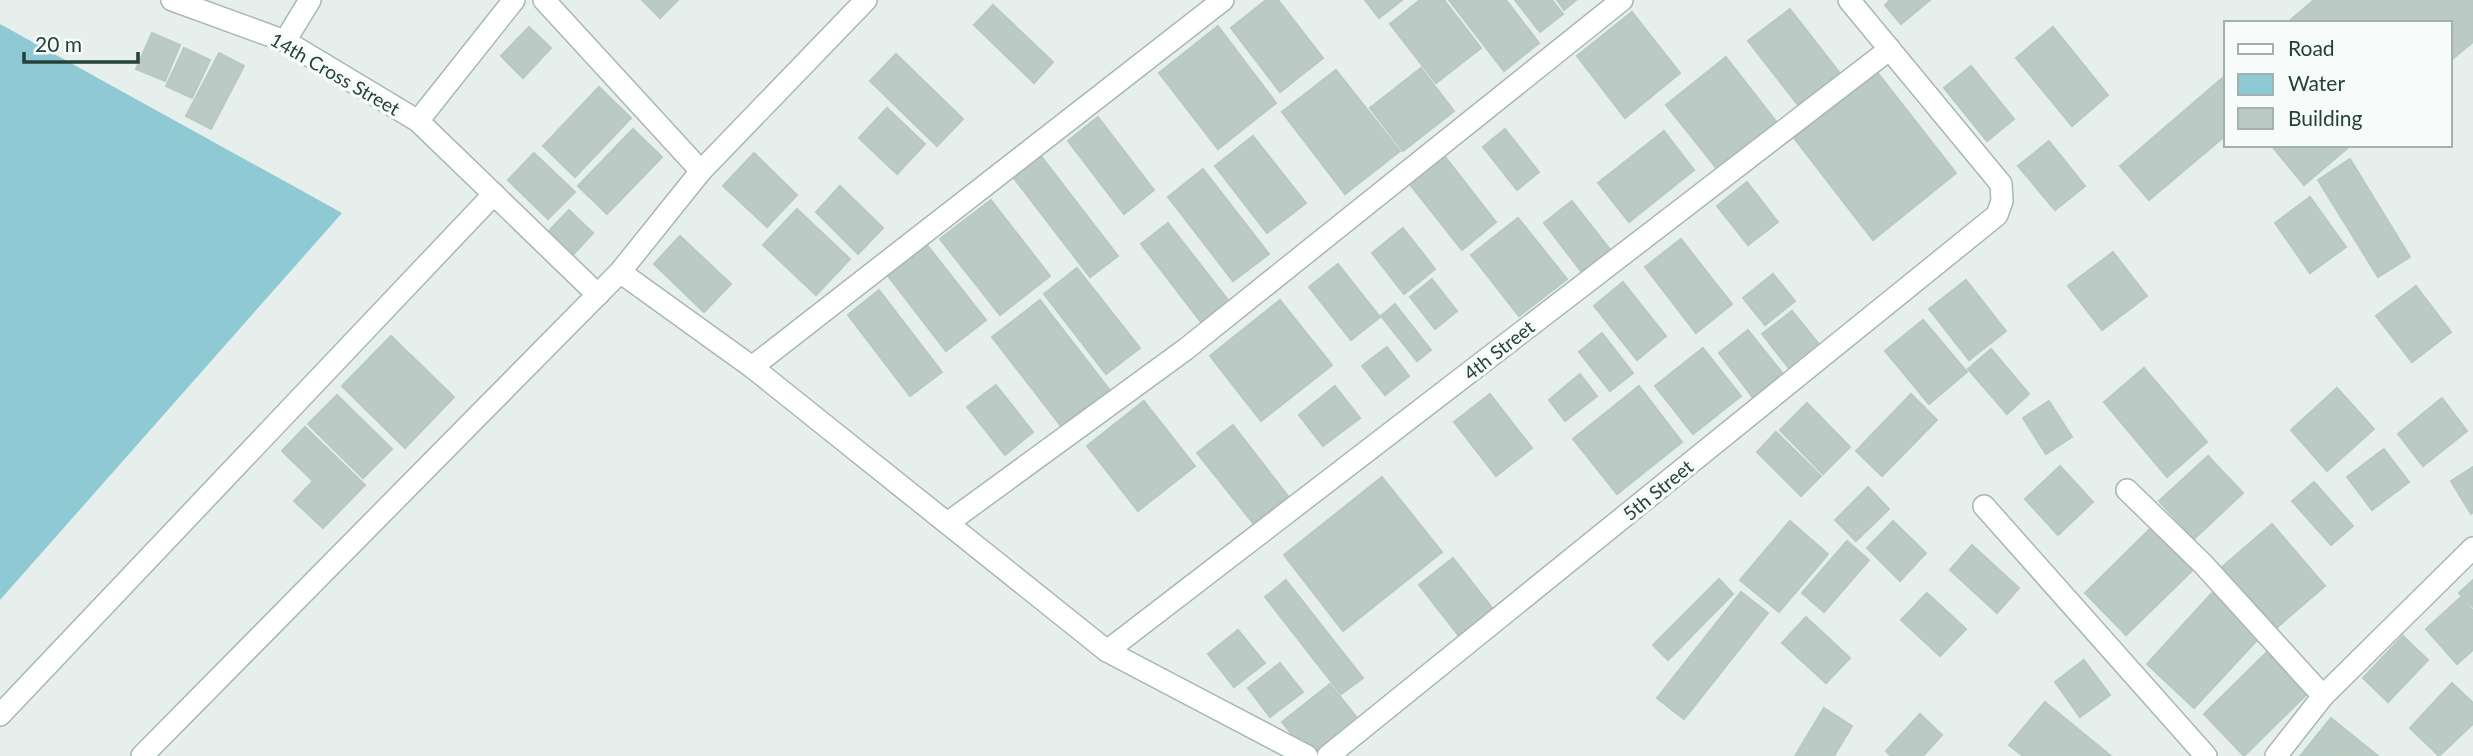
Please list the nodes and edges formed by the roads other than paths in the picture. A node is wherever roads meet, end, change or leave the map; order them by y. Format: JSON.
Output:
{"nodes":[{"id":1,"x":172,"y":0,"type":"edge"},
{"id":2,"x":310,"y":0,"type":"edge"},
{"id":3,"x":514,"y":0,"type":"edge"},
{"id":4,"x":544,"y":0,"type":"edge"},
{"id":5,"x":866,"y":0,"type":"edge"},
{"id":6,"x":1223,"y":0,"type":"edge"},
{"id":7,"x":1622,"y":0,"type":"edge"},
{"id":8,"x":1849,"y":0,"type":"edge"},
{"id":9,"x":285,"y":41,"type":"junction"},
{"id":10,"x":1890,"y":49,"type":"junction"},
{"id":11,"x":418,"y":121,"type":"junction"},
{"id":12,"x":701,"y":171,"type":"junction"},
{"id":13,"x":494,"y":194,"type":"junction"},
{"id":14,"x":620,"y":272,"type":"junction"},
{"id":15,"x":598,"y":295,"type":"junction"},
{"id":16,"x":752,"y":367,"type":"junction"},
{"id":17,"x":2127,"y":489,"type":"dead end"},
{"id":18,"x":1984,"y":506,"type":"dead end"},
{"id":19,"x":949,"y":523,"type":"junction"},
{"id":20,"x":2473,"y":548,"type":"edge"},
{"id":21,"x":1107,"y":651,"type":"junction"},
{"id":22,"x":2323,"y":696,"type":"junction"},
{"id":23,"x":0,"y":715,"type":"edge"},
{"id":24,"x":142,"y":756,"type":"edge"},
{"id":25,"x":1307,"y":756,"type":"edge"},
{"id":26,"x":1328,"y":756,"type":"edge"},
{"id":27,"x":2206,"y":756,"type":"edge"},
{"id":28,"x":2276,"y":756,"type":"edge"}],
"edges":[{"from":1,"to":9,"type":"street","name":"14th Cross Street"},
{"from":2,"to":9,"type":"street"},
{"from":3,"to":11,"type":"street"},
{"from":4,"to":12,"type":"street"},
{"from":5,"to":12,"type":"street"},
{"from":6,"to":16,"type":"street"},
{"from":7,"to":19,"type":"street"},
{"from":8,"to":10,"type":"street"},
{"from":9,"to":11,"type":"street","name":"14th Cross Street"},
{"from":10,"to":21,"type":"street","name":"4th Street"},
{"from":10,"to":26,"type":"street","name":"5th Street"},
{"from":11,"to":13,"type":"street","name":"14th Cross Street"},
{"from":12,"to":14,"type":"street"},
{"from":13,"to":15,"type":"street","name":"14th Cross Street"},
{"from":13,"to":23,"type":"street"},
{"from":14,"to":15,"type":"street"},
{"from":14,"to":16,"type":"street"},
{"from":15,"to":24,"type":"street"},
{"from":16,"to":19,"type":"street"},
{"from":17,"to":22,"type":"street"},
{"from":18,"to":27,"type":"street"},
{"from":19,"to":21,"type":"street"},
{"from":20,"to":22,"type":"street"},
{"from":21,"to":25,"type":"street"},
{"from":22,"to":28,"type":"street"}]}
